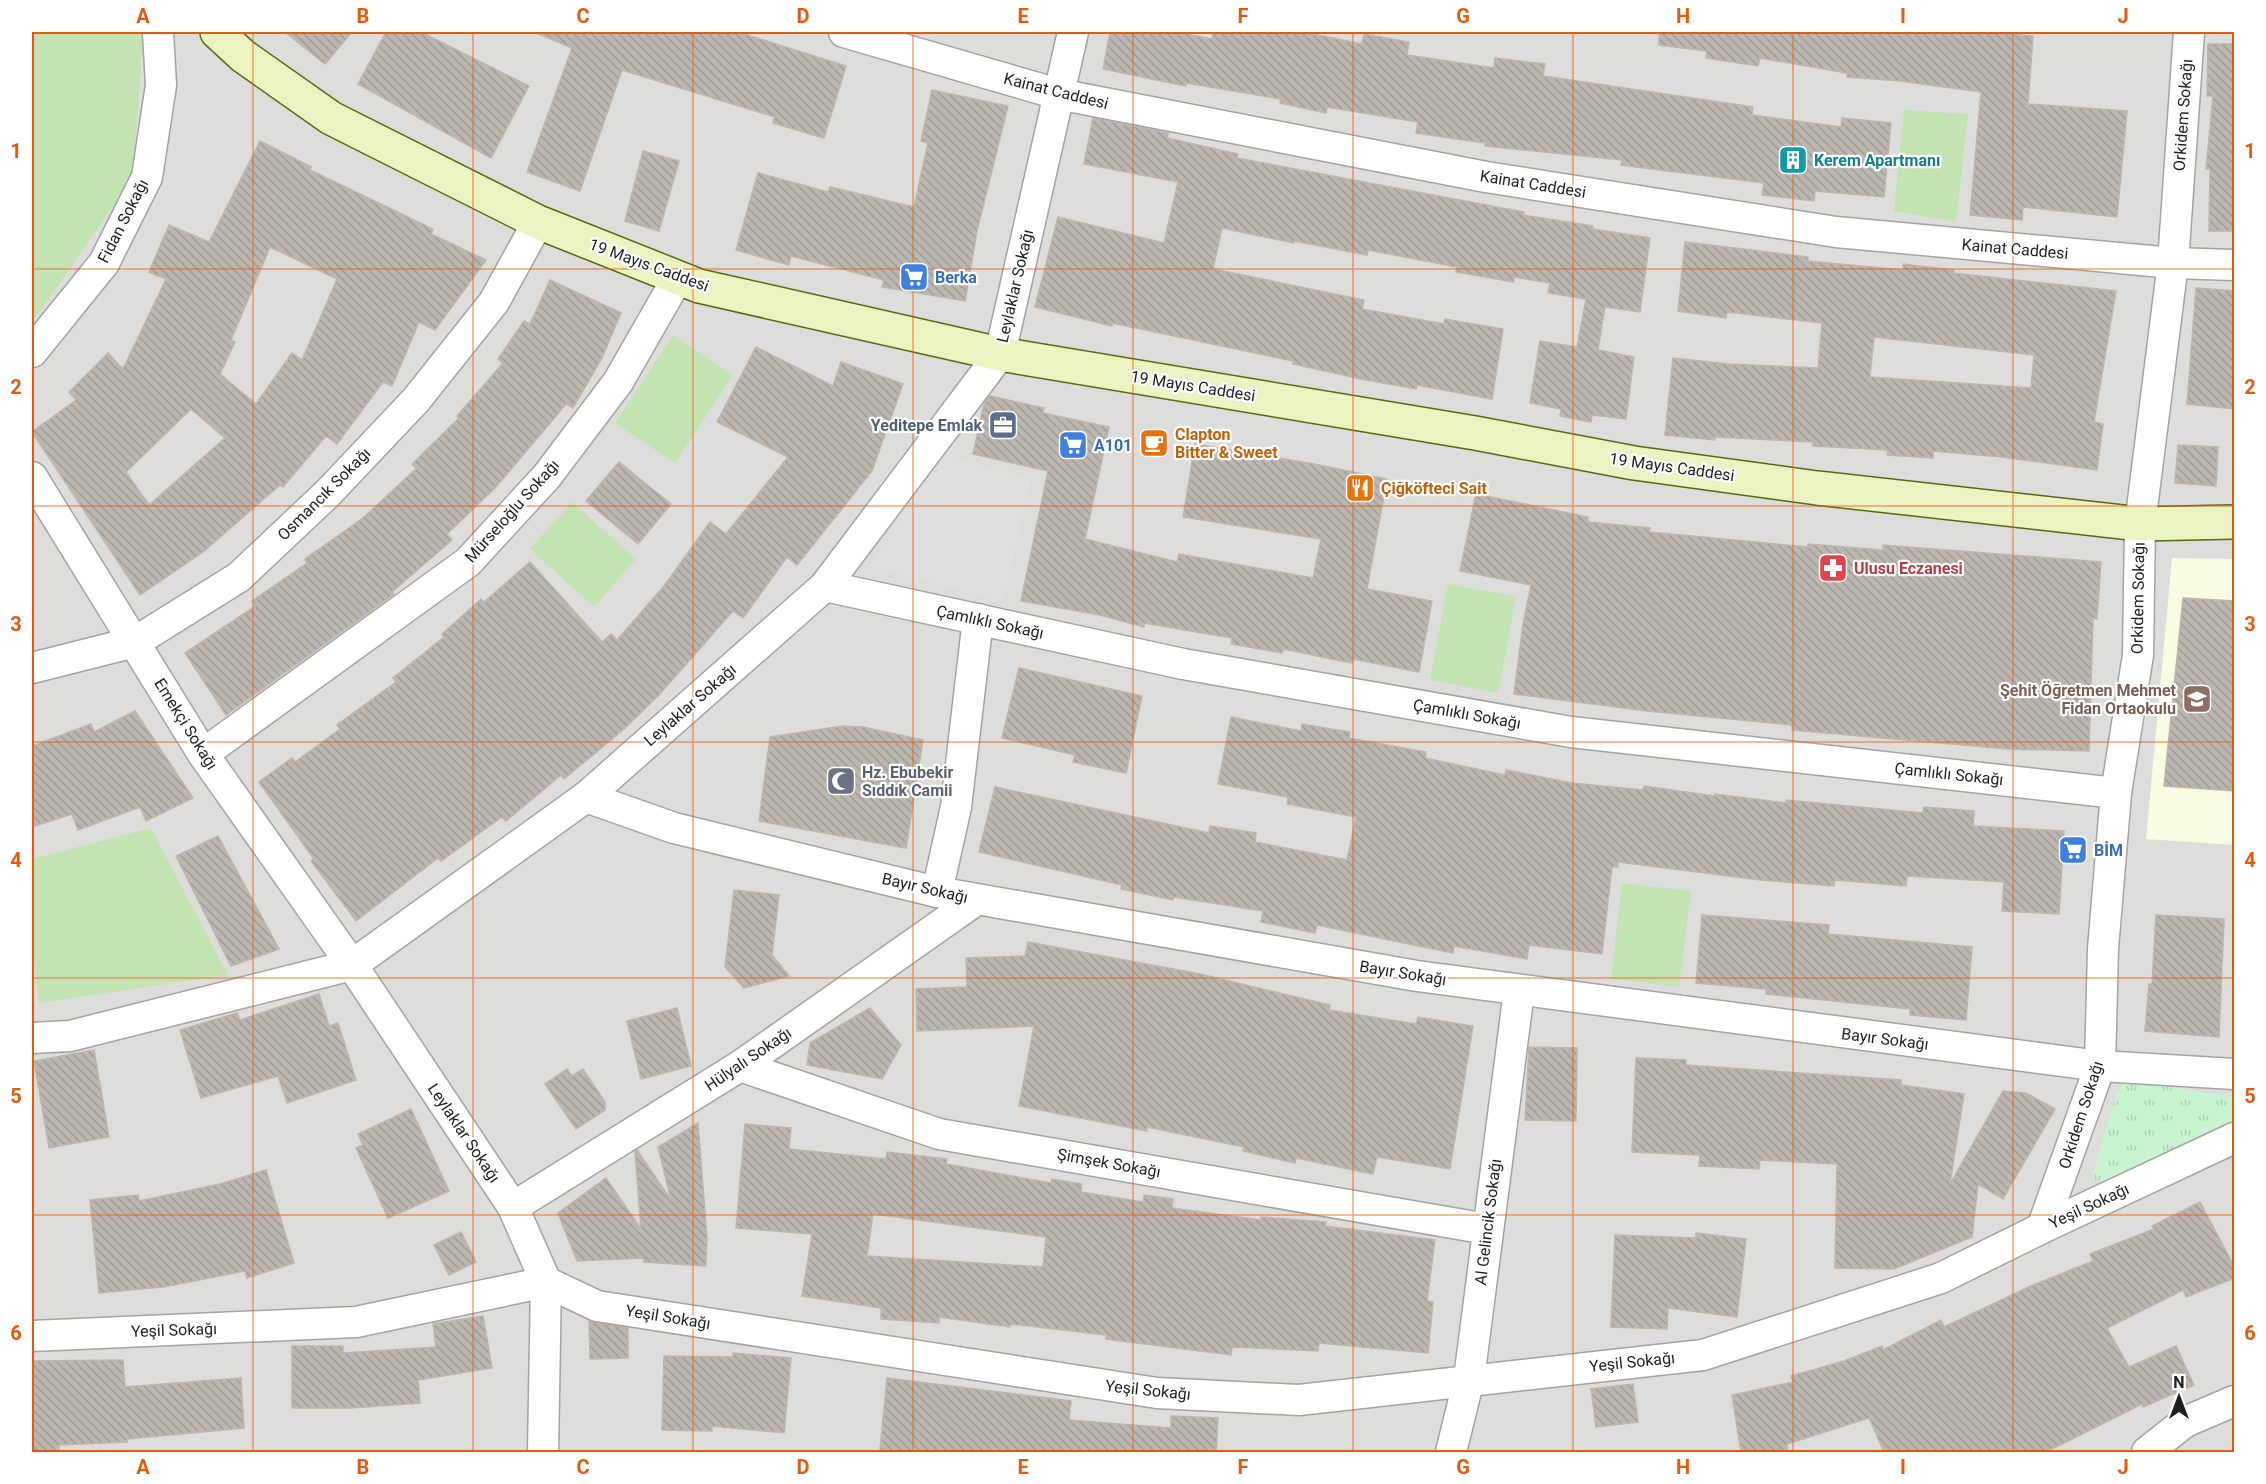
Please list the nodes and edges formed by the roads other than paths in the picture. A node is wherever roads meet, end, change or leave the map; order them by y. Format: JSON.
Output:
{"nodes":[{"id":1,"x":158,"y":32,"type":"edge"},
{"id":2,"x":217,"y":32,"type":"edge"},
{"id":3,"x":844,"y":32,"type":"edge"},
{"id":4,"x":1072,"y":32,"type":"edge"},
{"id":5,"x":2188,"y":32,"type":"edge"},
{"id":6,"x":1058,"y":94,"type":"junction"},
{"id":7,"x":538,"y":222,"type":"junction"},
{"id":8,"x":2173,"y":264,"type":"junction"},
{"id":9,"x":2235,"y":265,"type":"edge"},
{"id":10,"x":677,"y":279,"type":"junction"},
{"id":11,"x":32,"y":352,"type":"edge"},
{"id":12,"x":1000,"y":354,"type":"junction"},
{"id":13,"x":32,"y":477,"type":"edge"},
{"id":14,"x":2235,"y":522,"type":"edge"},
{"id":15,"x":2140,"y":524,"type":"junction"},
{"id":16,"x":825,"y":586,"type":"junction"},
{"id":17,"x":978,"y":619,"type":"junction"},
{"id":18,"x":135,"y":642,"type":"junction"},
{"id":19,"x":32,"y":668,"type":"edge"},
{"id":20,"x":203,"y":754,"type":"junction"},
{"id":21,"x":2116,"y":793,"type":"junction"},
{"id":22,"x":586,"y":797,"type":"junction"},
{"id":23,"x":937,"y":892,"type":"junction"},
{"id":24,"x":976,"y":900,"type":"junction"},
{"id":25,"x":352,"y":964,"type":"junction"},
{"id":26,"x":1520,"y":991,"type":"junction"},
{"id":27,"x":32,"y":1038,"type":"edge"},
{"id":28,"x":740,"y":1065,"type":"junction"},
{"id":29,"x":2100,"y":1065,"type":"junction"},
{"id":30,"x":2235,"y":1074,"type":"edge"},
{"id":31,"x":2235,"y":1138,"type":"edge"},
{"id":32,"x":513,"y":1207,"type":"junction"},
{"id":33,"x":2042,"y":1227,"type":"junction"},
{"id":34,"x":1486,"y":1229,"type":"junction"},
{"id":35,"x":546,"y":1282,"type":"junction"},
{"id":36,"x":32,"y":1336,"type":"edge"},
{"id":37,"x":1468,"y":1379,"type":"junction"},
{"id":38,"x":2235,"y":1401,"type":"edge"},
{"id":39,"x":543,"y":1452,"type":"edge"},
{"id":40,"x":1451,"y":1452,"type":"edge"},
{"id":41,"x":2148,"y":1452,"type":"edge"}],
"edges":[{"from":1,"to":11,"type":"street","name":"Fidan Sokağı"},
{"from":2,"to":7,"type":"street","name":"19 Mayıs Caddesi"},
{"from":3,"to":6,"type":"street","name":"Kainat Caddesi"},
{"from":4,"to":6,"type":"street","name":"Leylaklar Sokağı"},
{"from":5,"to":8,"type":"street","name":"Orkidem Sokağı"},
{"from":6,"to":8,"type":"street","name":"Kainat Caddesi"},
{"from":6,"to":12,"type":"street","name":"Leylaklar Sokağı"},
{"from":7,"to":10,"type":"street","name":"19 Mayıs Caddesi"},
{"from":7,"to":18,"type":"street","name":"Osmancık Sokağı"},
{"from":8,"to":9,"type":"street","name":"Kainat Caddesi"},
{"from":8,"to":15,"type":"street","name":"Orkidem Sokağı"},
{"from":10,"to":12,"type":"street","name":"19 Mayıs Caddesi"},
{"from":10,"to":20,"type":"street","name":"Mürseloğlu Sokağı"},
{"from":12,"to":15,"type":"street","name":"19 Mayıs Caddesi"},
{"from":12,"to":16,"type":"street","name":"Leylaklar Sokağı"},
{"from":13,"to":18,"type":"street","name":"Emekçi Sokağı"},
{"from":14,"to":15,"type":"street","name":"19 Mayıs Caddesi"},
{"from":15,"to":21,"type":"street","name":"Orkidem Sokağı"},
{"from":16,"to":17,"type":"street","name":"Çamlıklı Sokağı"},
{"from":16,"to":22,"type":"street","name":"Leylaklar Sokağı"},
{"from":17,"to":21,"type":"street","name":"Çamlıklı Sokağı"},
{"from":17,"to":23,"type":"street"},
{"from":18,"to":19,"type":"street","name":"Osmancık Sokağı"},
{"from":18,"to":20,"type":"street","name":"Emekçi Sokağı"},
{"from":20,"to":25,"type":"street","name":"Emekçi Sokağı"},
{"from":21,"to":29,"type":"street","name":"Orkidem Sokağı"},
{"from":22,"to":23,"type":"street","name":"Bayır Sokağı"},
{"from":22,"to":25,"type":"street","name":"Leylaklar Sokağı"},
{"from":23,"to":24,"type":"street","name":"Bayır Sokağı"},
{"from":24,"to":26,"type":"street","name":"Bayır Sokağı"},
{"from":24,"to":28,"type":"street","name":"Hülyalı Sokağı"},
{"from":25,"to":27,"type":"street"},
{"from":25,"to":32,"type":"street","name":"Leylaklar Sokağı"},
{"from":26,"to":29,"type":"street","name":"Bayır Sokağı"},
{"from":26,"to":34,"type":"street","name":"Al Gelincik Sokağı"},
{"from":28,"to":32,"type":"street","name":"Hülyalı Sokağı"},
{"from":28,"to":34,"type":"street","name":"Şimşek Sokağı"},
{"from":29,"to":30,"type":"street","name":"Bayır Sokağı"},
{"from":29,"to":33,"type":"street","name":"Orkidem Sokağı"},
{"from":31,"to":33,"type":"street","name":"Yeşil Sokağı"},
{"from":32,"to":35,"type":"street","name":"Leylaklar Sokağı"},
{"from":33,"to":37,"type":"street","name":"Yeşil Sokağı"},
{"from":34,"to":37,"type":"street","name":"Al Gelincik Sokağı"},
{"from":35,"to":36,"type":"street","name":"Yeşil Sokağı"},
{"from":35,"to":37,"type":"street","name":"Yeşil Sokağı"},
{"from":35,"to":39,"type":"street"},
{"from":37,"to":40,"type":"street","name":"Al Gelincik Sokağı"},
{"from":38,"to":41,"type":"street"}]}
